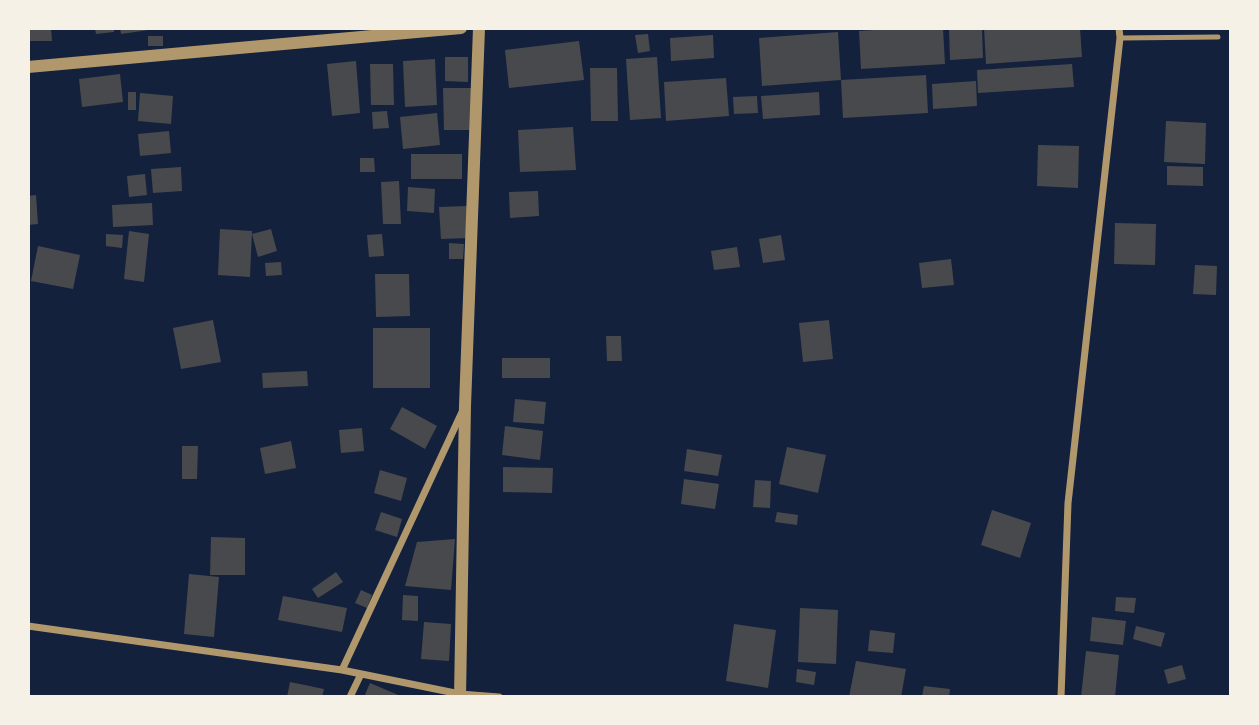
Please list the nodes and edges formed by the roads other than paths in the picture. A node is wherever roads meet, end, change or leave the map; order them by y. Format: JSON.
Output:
{"nodes":[{"id":1,"x":461,"y":28,"type":"edge"},
{"id":2,"x":478,"y":28,"type":"edge"},
{"id":3,"x":1119,"y":28,"type":"edge"},
{"id":4,"x":1218,"y":37,"type":"dead end"},
{"id":5,"x":1119,"y":38,"type":"junction"},
{"id":6,"x":28,"y":67,"type":"edge"},
{"id":7,"x":465,"y":406,"type":"junction"},
{"id":8,"x":28,"y":626,"type":"edge"},
{"id":9,"x":342,"y":670,"type":"junction"},
{"id":10,"x":361,"y":674,"type":"junction"},
{"id":11,"x":460,"y":695,"type":"edge"},
{"id":12,"x":350,"y":697,"type":"edge"},
{"id":13,"x":499,"y":697,"type":"edge"},
{"id":14,"x":1061,"y":697,"type":"edge"}],
"edges":[{"from":1,"to":6,"type":"street"},
{"from":2,"to":7,"type":"street"},
{"from":3,"to":5,"type":"street"},
{"from":4,"to":5,"type":"lane"},
{"from":5,"to":14,"type":"street"},
{"from":7,"to":9,"type":"street"},
{"from":7,"to":11,"type":"street"},
{"from":8,"to":9,"type":"street"},
{"from":9,"to":10,"type":"street"},
{"from":10,"to":11,"type":"street"},
{"from":10,"to":12,"type":"street"},
{"from":11,"to":13,"type":"street"}]}
